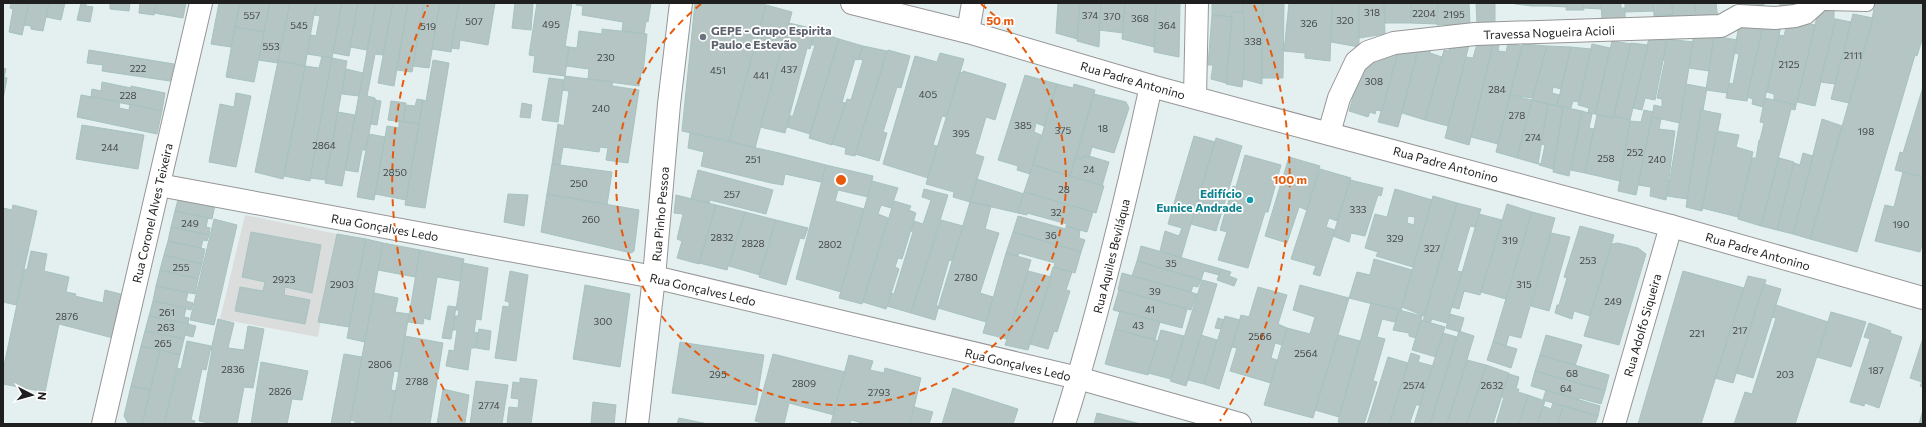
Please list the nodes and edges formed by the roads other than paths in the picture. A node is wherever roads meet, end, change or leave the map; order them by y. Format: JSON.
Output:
{"nodes":[{"id":1,"x":201,"y":3,"type":"edge"},
{"id":2,"x":681,"y":3,"type":"edge"},
{"id":3,"x":852,"y":3,"type":"edge"},
{"id":4,"x":973,"y":3,"type":"edge"},
{"id":5,"x":1197,"y":3,"type":"edge"},
{"id":6,"x":1816,"y":3,"type":"edge"},
{"id":7,"x":1825,"y":3,"type":"edge"},
{"id":8,"x":1867,"y":4,"type":"dead end"},
{"id":9,"x":968,"y":32,"type":"junction"},
{"id":10,"x":1152,"y":86,"type":"junction"},
{"id":11,"x":1195,"y":97,"type":"junction"},
{"id":12,"x":1329,"y":133,"type":"junction"},
{"id":13,"x":159,"y":185,"type":"junction"},
{"id":14,"x":1671,"y":226,"type":"junction"},
{"id":15,"x":654,"y":277,"type":"junction"},
{"id":16,"x":1923,"y":298,"type":"edge"},
{"id":17,"x":1078,"y":378,"type":"junction"},
{"id":18,"x":103,"y":424,"type":"edge"},
{"id":19,"x":637,"y":424,"type":"edge"},
{"id":20,"x":1064,"y":424,"type":"edge"},
{"id":21,"x":1240,"y":424,"type":"edge"},
{"id":22,"x":1614,"y":424,"type":"edge"}],
"edges":[{"from":1,"to":13,"type":"street","name":"Rua Coronel Alves Teixeira"},
{"from":2,"to":15,"type":"street","name":"Rua Pinho Pessoa"},
{"from":3,"to":9,"type":"street","name":"Rua Padre Antonino"},
{"from":4,"to":9,"type":"street"},
{"from":5,"to":11,"type":"street"},
{"from":6,"to":12,"type":"street","name":"Travessa Nogueira Acioli"},
{"from":7,"to":8,"type":"lane"},
{"from":9,"to":10,"type":"street","name":"Rua Padre Antonino"},
{"from":10,"to":11,"type":"street","name":"Rua Padre Antonino"},
{"from":10,"to":17,"type":"street","name":"Rua Aquiles Beviláqua"},
{"from":11,"to":12,"type":"street","name":"Rua Padre Antonino"},
{"from":12,"to":14,"type":"street","name":"Rua Padre Antonino"},
{"from":13,"to":15,"type":"street","name":"Rua Gonçalves Ledo"},
{"from":13,"to":18,"type":"street","name":"Rua Coronel Alves Teixeira"},
{"from":14,"to":16,"type":"street","name":"Rua Padre Antonino"},
{"from":14,"to":22,"type":"street","name":"Rua Adolfo Siqueira"},
{"from":15,"to":17,"type":"street","name":"Rua Gonçalves Ledo"},
{"from":15,"to":19,"type":"street","name":"Rua Pinho Pessoa"},
{"from":17,"to":20,"type":"street","name":"Rua Aquiles Beviláqua"},
{"from":17,"to":21,"type":"street","name":"Rua Gonçalves Ledo"}]}
